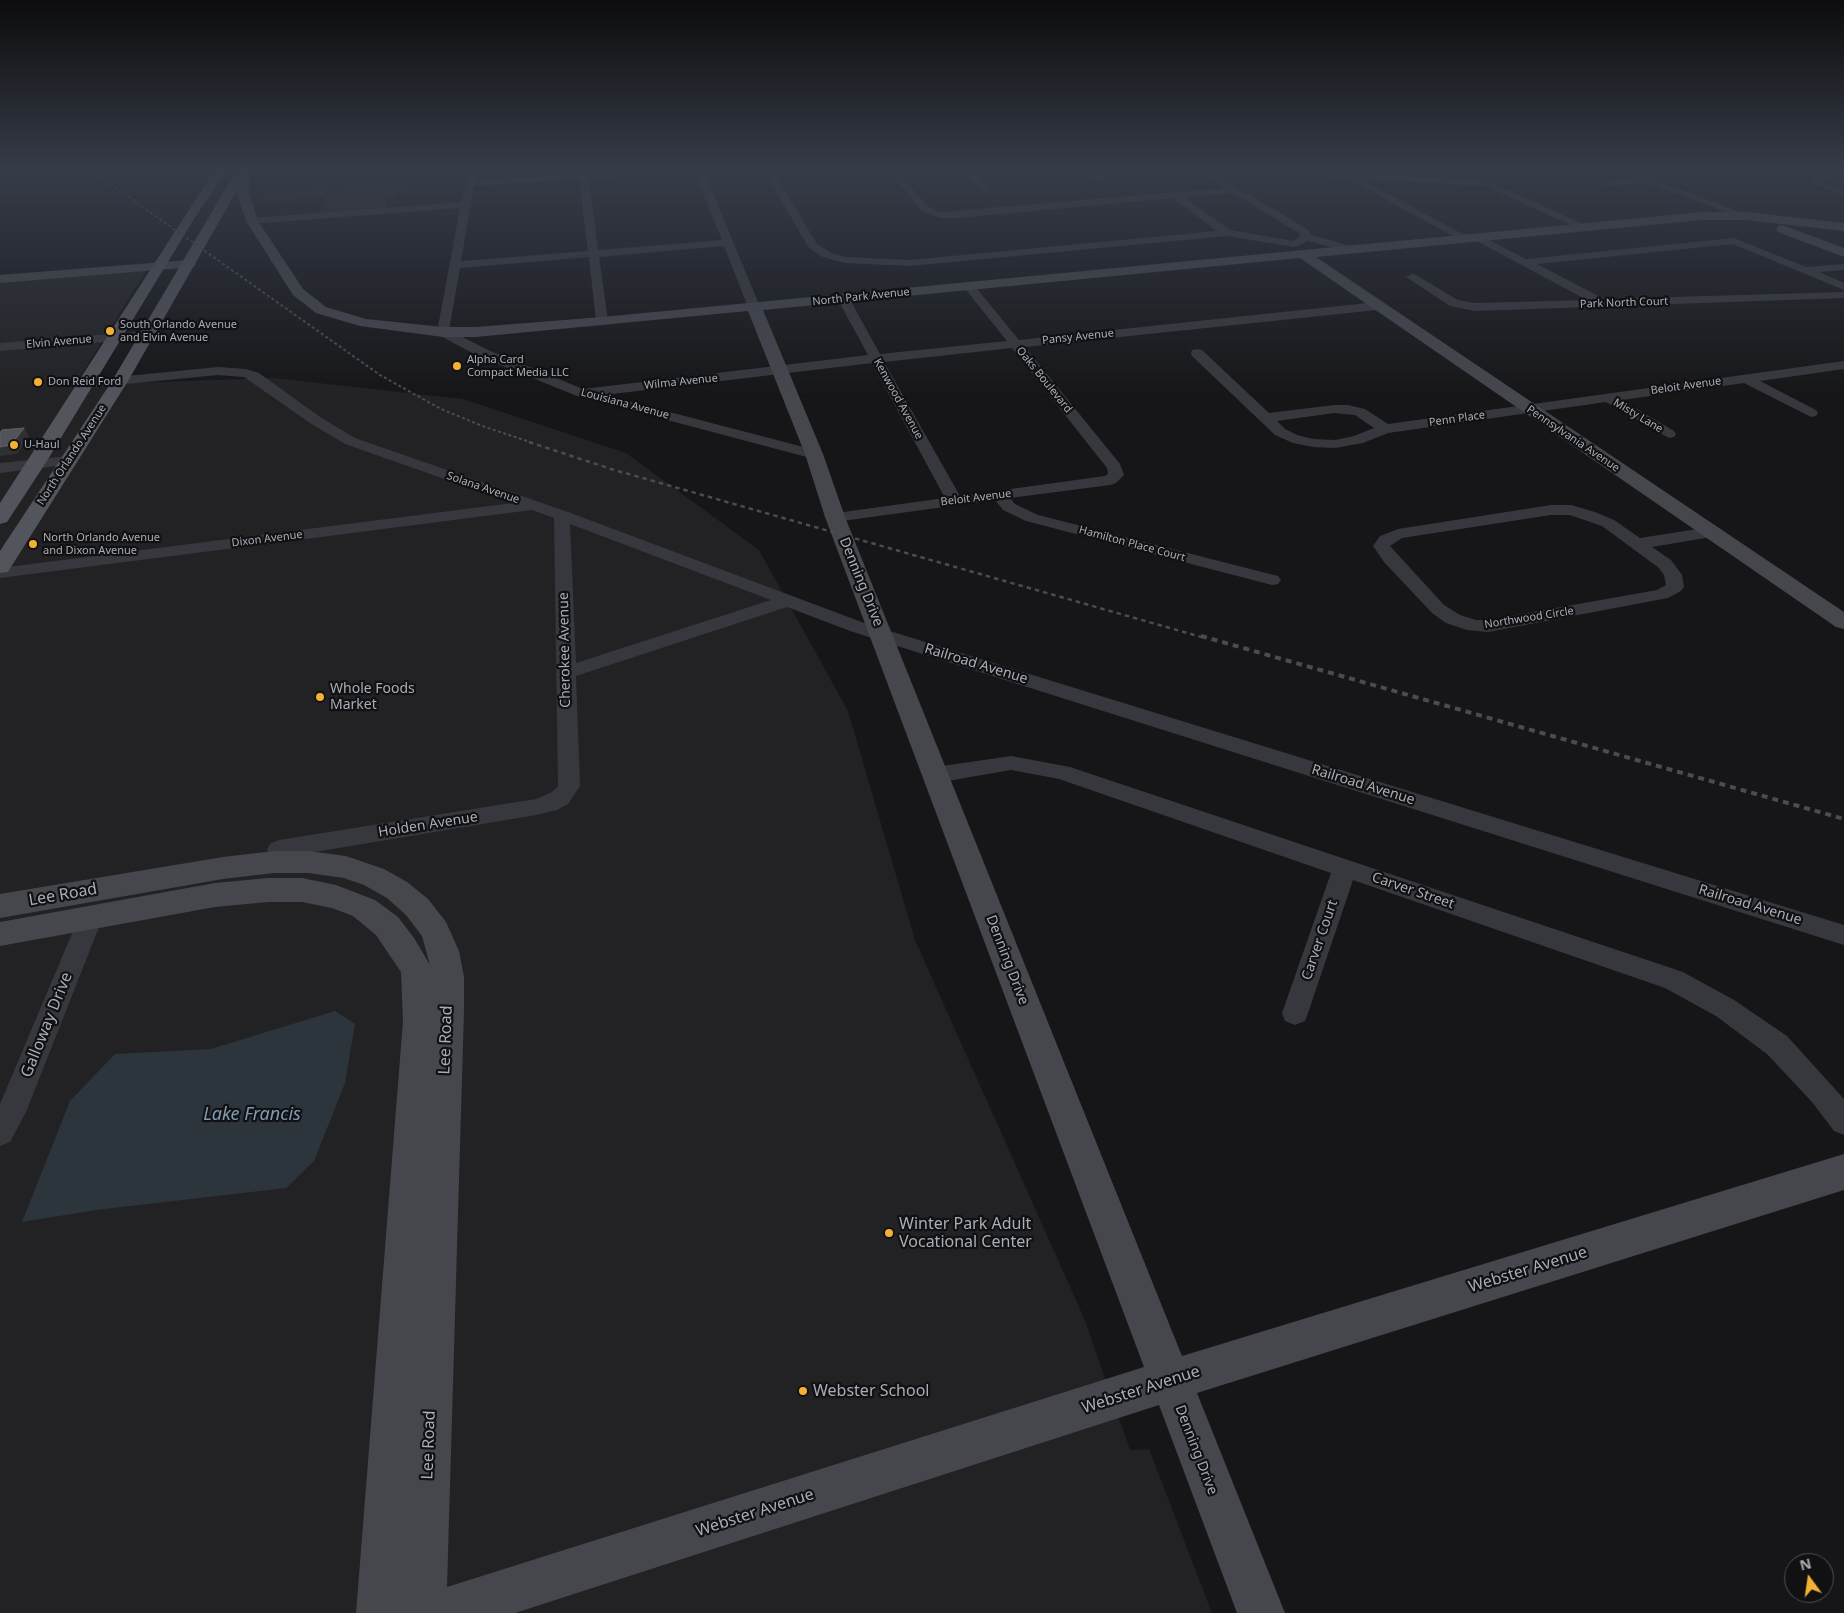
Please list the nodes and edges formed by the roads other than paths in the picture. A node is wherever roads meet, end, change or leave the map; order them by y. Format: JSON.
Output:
{"nodes":[{"id":1,"x":171,"y":246,"type":"edge"},
{"id":2,"x":206,"y":246,"type":"edge"},
{"id":3,"x":262,"y":246,"type":"edge"},
{"id":4,"x":458,"y":246,"type":"edge"},
{"id":5,"x":593,"y":246,"type":"edge"},
{"id":6,"x":687,"y":246,"type":"edge"},
{"id":7,"x":728,"y":246,"type":"edge"},
{"id":8,"x":813,"y":246,"type":"edge"},
{"id":9,"x":1087,"y":246,"type":"edge"},
{"id":10,"x":1287,"y":246,"type":"edge"},
{"id":11,"x":1300,"y":246,"type":"edge"},
{"id":12,"x":1341,"y":246,"type":"edge"},
{"id":13,"x":1391,"y":246,"type":"edge"},
{"id":14,"x":1495,"y":246,"type":"edge"},
{"id":15,"x":1682,"y":246,"type":"edge"},
{"id":16,"x":1747,"y":246,"type":"edge"},
{"id":17,"x":1826,"y":246,"type":"edge"},
{"id":18,"x":1299,"y":249,"type":"junction"},
{"id":19,"x":1354,"y":250,"type":"junction"},
{"id":20,"x":1844,"y":253,"type":"edge"},
{"id":21,"x":594,"y":254,"type":"junction"},
{"id":22,"x":1526,"y":262,"type":"junction"},
{"id":23,"x":189,"y":264,"type":"junction"},
{"id":24,"x":455,"y":265,"type":"junction"},
{"id":25,"x":158,"y":266,"type":"junction"},
{"id":26,"x":1844,"y":267,"type":"edge"},
{"id":27,"x":1806,"y":271,"type":"junction"},
{"id":28,"x":1412,"y":277,"type":"dead end"},
{"id":29,"x":0,"y":279,"type":"edge"},
{"id":30,"x":969,"y":286,"type":"junction"},
{"id":31,"x":1844,"y":287,"type":"edge"},
{"id":32,"x":1844,"y":295,"type":"edge"},
{"id":33,"x":843,"y":298,"type":"junction"},
{"id":34,"x":1603,"y":304,"type":"junction"},
{"id":35,"x":1377,"y":306,"type":"junction"},
{"id":36,"x":754,"y":307,"type":"junction"},
{"id":37,"x":602,"y":321,"type":"junction"},
{"id":38,"x":443,"y":332,"type":"junction"},
{"id":39,"x":148,"y":335,"type":"junction"},
{"id":40,"x":115,"y":338,"type":"junction"},
{"id":41,"x":1016,"y":344,"type":"junction"},
{"id":42,"x":2,"y":349,"type":"edge"},
{"id":43,"x":1197,"y":353,"type":"dead end"},
{"id":44,"x":876,"y":359,"type":"junction"},
{"id":45,"x":1844,"y":365,"type":"edge"},
{"id":46,"x":780,"y":370,"type":"junction"},
{"id":47,"x":1745,"y":378,"type":"junction"},
{"id":48,"x":120,"y":381,"type":"junction"},
{"id":49,"x":86,"y":384,"type":"junction"},
{"id":50,"x":582,"y":393,"type":"junction"},
{"id":51,"x":1607,"y":397,"type":"junction"},
{"id":52,"x":1528,"y":409,"type":"junction"},
{"id":53,"x":1811,"y":413,"type":"dead end"},
{"id":54,"x":1266,"y":418,"type":"junction"},
{"id":55,"x":1386,"y":429,"type":"junction"},
{"id":56,"x":1668,"y":434,"type":"dead end"},
{"id":57,"x":814,"y":454,"type":"junction"},
{"id":58,"x":68,"y":461,"type":"junction"},
{"id":59,"x":36,"y":464,"type":"junction"},
{"id":60,"x":0,"y":468,"type":"edge"},
{"id":61,"x":1116,"y":475,"type":"joint"},
{"id":62,"x":455,"y":478,"type":"junction"},
{"id":63,"x":999,"y":495,"type":"junction"},
{"id":64,"x":954,"y":500,"type":"junction"},
{"id":65,"x":535,"y":505,"type":"junction"},
{"id":66,"x":562,"y":515,"type":"junction"},
{"id":67,"x":835,"y":517,"type":"junction"},
{"id":68,"x":0,"y":518,"type":"edge"},
{"id":69,"x":424,"y":520,"type":"junction"},
{"id":70,"x":1712,"y":532,"type":"junction"},
{"id":71,"x":1637,"y":544,"type":"junction"},
{"id":72,"x":0,"y":567,"type":"edge"},
{"id":73,"x":0,"y":573,"type":"edge"},
{"id":74,"x":1272,"y":580,"type":"dead end"},
{"id":75,"x":787,"y":601,"type":"junction"},
{"id":76,"x":1843,"y":621,"type":"edge"},
{"id":77,"x":882,"y":635,"type":"junction"},
{"id":78,"x":566,"y":673,"type":"junction"},
{"id":79,"x":936,"y":775,"type":"junction"},
{"id":80,"x":569,"y":786,"type":"joint"},
{"id":81,"x":278,"y":848,"type":"dead end"},
{"id":82,"x":1345,"y":868,"type":"junction"},
{"id":83,"x":219,"y":881,"type":"junction"},
{"id":84,"x":0,"y":906,"type":"edge"},
{"id":85,"x":91,"y":917,"type":"junction"},
{"id":86,"x":0,"y":934,"type":"edge"},
{"id":87,"x":1844,"y":935,"type":"edge"},
{"id":88,"x":1295,"y":1013,"type":"dead end"},
{"id":89,"x":1844,"y":1121,"type":"edge"},
{"id":90,"x":428,"y":1123,"type":"junction"},
{"id":91,"x":0,"y":1132,"type":"edge"},
{"id":92,"x":1844,"y":1172,"type":"edge"},
{"id":93,"x":1170,"y":1381,"type":"junction"},
{"id":94,"x":380,"y":1613,"type":"edge"},
{"id":95,"x":422,"y":1613,"type":"edge"},
{"id":96,"x":440,"y":1613,"type":"edge"},
{"id":97,"x":1261,"y":1613,"type":"edge"}],
"edges":[{"from":1,"to":25,"type":"main road","name":"North Orlando Avenue"},
{"from":2,"to":23,"type":"main road","name":"North Orlando Avenue"},
{"from":3,"to":38,"type":"street","name":"North Park Avenue"},
{"from":4,"to":24,"type":"street"},
{"from":5,"to":21,"type":"street"},
{"from":6,"to":21,"type":"street"},
{"from":7,"to":36,"type":"street"},
{"from":8,"to":9,"type":"street"},
{"from":10,"to":18,"type":"street"},
{"from":11,"to":18,"type":"street"},
{"from":12,"to":19,"type":"street"},
{"from":13,"to":19,"type":"street","name":"North Park Avenue"},
{"from":14,"to":22,"type":"street"},
{"from":15,"to":22,"type":"street"},
{"from":16,"to":27,"type":"street"},
{"from":17,"to":20,"type":"street"},
{"from":18,"to":19,"type":"street","name":"North Park Avenue"},
{"from":18,"to":30,"type":"street","name":"North Park Avenue"},
{"from":18,"to":35,"type":"street","name":"Pennsylvania Avenue"},
{"from":21,"to":24,"type":"street"},
{"from":21,"to":37,"type":"street"},
{"from":22,"to":34,"type":"street"},
{"from":23,"to":25,"type":"street"},
{"from":23,"to":39,"type":"main road","name":"North Orlando Avenue"},
{"from":24,"to":38,"type":"street"},
{"from":25,"to":29,"type":"street"},
{"from":25,"to":40,"type":"main road","name":"North Orlando Avenue"},
{"from":26,"to":27,"type":"street"},
{"from":27,"to":31,"type":"street"},
{"from":28,"to":34,"type":"street","name":"Park North Court"},
{"from":30,"to":33,"type":"street","name":"North Park Avenue"},
{"from":30,"to":41,"type":"street","name":"Oaks Boulevard"},
{"from":32,"to":34,"type":"street","name":"Park North Court"},
{"from":33,"to":36,"type":"street","name":"North Park Avenue"},
{"from":33,"to":44,"type":"street","name":"Kenwood Avenue"},
{"from":35,"to":41,"type":"street","name":"Pansy Avenue"},
{"from":35,"to":52,"type":"street","name":"Pennsylvania Avenue"},
{"from":36,"to":37,"type":"street","name":"North Park Avenue"},
{"from":36,"to":46,"type":"street","name":"Denning Drive"},
{"from":37,"to":38,"type":"street","name":"North Park Avenue"},
{"from":38,"to":50,"type":"street","name":"Louisiana Avenue"},
{"from":39,"to":40,"type":"street","name":"Elvin Avenue"},
{"from":39,"to":48,"type":"main road","name":"North Orlando Avenue"},
{"from":40,"to":42,"type":"street","name":"Elvin Avenue"},
{"from":40,"to":49,"type":"main road","name":"North Orlando Avenue"},
{"from":41,"to":44,"type":"street","name":"Pansy Avenue"},
{"from":41,"to":61,"type":"street","name":"Oaks Boulevard"},
{"from":43,"to":54,"type":"street","name":"Penn Place"},
{"from":44,"to":46,"type":"street","name":"Pansy Avenue"},
{"from":44,"to":64,"type":"street","name":"Kenwood Avenue"},
{"from":45,"to":47,"type":"street","name":"Beloit Avenue"},
{"from":46,"to":50,"type":"street","name":"Wilma Avenue"},
{"from":46,"to":57,"type":"street","name":"Denning Drive"},
{"from":47,"to":51,"type":"street","name":"Beloit Avenue"},
{"from":47,"to":53,"type":"street"},
{"from":48,"to":49,"type":"street","name":"Solana Avenue"},
{"from":48,"to":58,"type":"main road","name":"North Orlando Avenue"},
{"from":48,"to":62,"type":"street","name":"Solana Avenue"},
{"from":49,"to":59,"type":"main road","name":"North Orlando Avenue"},
{"from":50,"to":57,"type":"street","name":"Louisiana Avenue"},
{"from":51,"to":52,"type":"street","name":"Beloit Avenue"},
{"from":51,"to":56,"type":"street","name":"Misty Lane"},
{"from":52,"to":55,"type":"street","name":"Penn Place"},
{"from":52,"to":70,"type":"street","name":"Pennsylvania Avenue"},
{"from":54,"to":55,"type":"street"},
{"from":54,"to":55,"type":"street","name":"Penn Place"},
{"from":57,"to":67,"type":"street","name":"Denning Drive"},
{"from":58,"to":59,"type":"street"},
{"from":58,"to":72,"type":"main road","name":"North Orlando Avenue"},
{"from":59,"to":60,"type":"street"},
{"from":59,"to":68,"type":"main road","name":"North Orlando Avenue"},
{"from":61,"to":63,"type":"street","name":"Beloit Avenue"},
{"from":62,"to":65,"type":"street","name":"Solana Avenue"},
{"from":62,"to":69,"type":"street"},
{"from":63,"to":64,"type":"street","name":"Beloit Avenue"},
{"from":63,"to":74,"type":"street","name":"Hamilton Place Court"},
{"from":64,"to":67,"type":"street","name":"Beloit Avenue"},
{"from":65,"to":66,"type":"street","name":"Solana Avenue"},
{"from":65,"to":69,"type":"street","name":"Dixon Avenue"},
{"from":66,"to":75,"type":"street","name":"Solana Avenue"},
{"from":66,"to":78,"type":"street","name":"Cherokee Avenue"},
{"from":67,"to":77,"type":"street","name":"Denning Drive"},
{"from":69,"to":73,"type":"street","name":"Dixon Avenue"},
{"from":70,"to":71,"type":"street"},
{"from":70,"to":76,"type":"street","name":"Pennsylvania Avenue"},
{"from":71,"to":71,"type":"street","name":"Northwood Circle"},
{"from":75,"to":77,"type":"street","name":"Solana Avenue"},
{"from":75,"to":78,"type":"street"},
{"from":77,"to":79,"type":"street","name":"Denning Drive"},
{"from":77,"to":87,"type":"street","name":"Railroad Avenue"},
{"from":78,"to":80,"type":"street","name":"Cherokee Avenue"},
{"from":79,"to":82,"type":"street","name":"Carver Street"},
{"from":79,"to":93,"type":"street","name":"Denning Drive"},
{"from":80,"to":81,"type":"street","name":"Holden Avenue"},
{"from":82,"to":88,"type":"street","name":"Carver Court"},
{"from":82,"to":89,"type":"street","name":"Carver Street"},
{"from":83,"to":84,"type":"street","name":"Lee Road"},
{"from":83,"to":85,"type":"street","name":"Lee Road"},
{"from":83,"to":90,"type":"street","name":"Lee Road"},
{"from":85,"to":86,"type":"street","name":"Lee Road"},
{"from":85,"to":91,"type":"street","name":"Galloway Drive"},
{"from":90,"to":94,"type":"street","name":"Lee Road"},
{"from":90,"to":95,"type":"street","name":"Lee Road"},
{"from":92,"to":93,"type":"street","name":"Webster Avenue"},
{"from":93,"to":96,"type":"street","name":"Webster Avenue"},
{"from":93,"to":97,"type":"street","name":"Denning Drive"}]}
